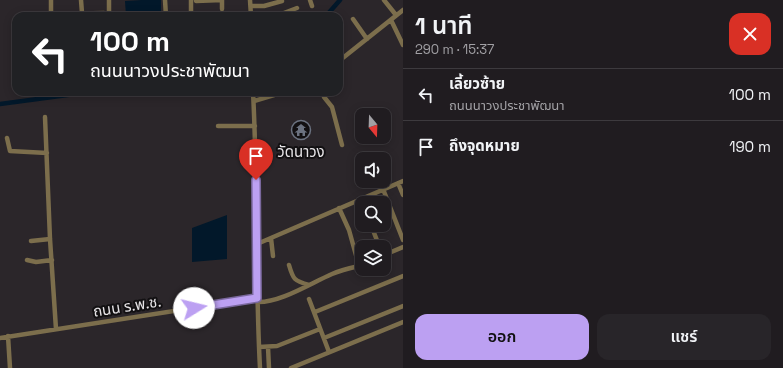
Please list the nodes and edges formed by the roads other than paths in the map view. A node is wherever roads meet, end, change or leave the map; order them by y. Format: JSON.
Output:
{"nodes":[{"id":1,"x":51,"y":0,"type":"edge"},
{"id":2,"x":82,"y":0,"type":"edge"},
{"id":3,"x":109,"y":0,"type":"edge"},
{"id":4,"x":165,"y":0,"type":"edge"},
{"id":5,"x":193,"y":0,"type":"edge"},
{"id":6,"x":222,"y":0,"type":"edge"},
{"id":7,"x":250,"y":0,"type":"edge"},
{"id":8,"x":310,"y":0,"type":"edge"},
{"id":9,"x":384,"y":0,"type":"edge"},
{"id":10,"x":282,"y":1,"type":"dead end"},
{"id":11,"x":251,"y":6,"type":"junction"},
{"id":12,"x":312,"y":6,"type":"dead end"},
{"id":13,"x":298,"y":8,"type":"dead end"},
{"id":14,"x":222,"y":9,"type":"dead end"},
{"id":15,"x":403,"y":10,"type":"edge"},
{"id":16,"x":51,"y":12,"type":"edge"},
{"id":17,"x":82,"y":12,"type":"edge"},
{"id":18,"x":109,"y":12,"type":"edge"},
{"id":19,"x":166,"y":12,"type":"edge"},
{"id":20,"x":192,"y":12,"type":"edge"},
{"id":21,"x":251,"y":12,"type":"edge"},
{"id":22,"x":287,"y":12,"type":"edge"},
{"id":23,"x":396,"y":15,"type":"junction"},
{"id":24,"x":353,"y":19,"type":"dead end"},
{"id":25,"x":390,"y":20,"type":"junction"},
{"id":26,"x":367,"y":39,"type":"junction"},
{"id":27,"x":403,"y":45,"type":"edge"},
{"id":28,"x":343,"y":58,"type":"edge"},
{"id":29,"x":253,"y":96,"type":"edge"},
{"id":30,"x":271,"y":96,"type":"edge"},
{"id":31,"x":324,"y":96,"type":"edge"},
{"id":32,"x":254,"y":101,"type":"junction"},
{"id":33,"x":45,"y":117,"type":"dead end"},
{"id":34,"x":218,"y":126,"type":"dead end"},
{"id":35,"x":255,"y":126,"type":"junction"},
{"id":36,"x":7,"y":138,"type":"dead end"},
{"id":37,"x":342,"y":145,"type":"dead end"},
{"id":38,"x":47,"y":153,"type":"junction"},
{"id":39,"x":401,"y":182,"type":"edge"},
{"id":40,"x":383,"y":189,"type":"junction"},
{"id":41,"x":403,"y":195,"type":"edge"},
{"id":42,"x":371,"y":196,"type":"edge"},
{"id":43,"x":355,"y":203,"type":"edge"},
{"id":44,"x":339,"y":208,"type":"junction"},
{"id":45,"x":271,"y":238,"type":"junction"},
{"id":46,"x":50,"y":239,"type":"junction"},
{"id":47,"x":403,"y":240,"type":"edge"},
{"id":48,"x":31,"y":241,"type":"dead end"},
{"id":49,"x":257,"y":244,"type":"junction"},
{"id":50,"x":403,"y":247,"type":"edge"},
{"id":51,"x":355,"y":248,"type":"edge"},
{"id":52,"x":391,"y":252,"type":"edge"},
{"id":53,"x":273,"y":256,"type":"dead end"},
{"id":54,"x":28,"y":260,"type":"dead end"},
{"id":55,"x":52,"y":260,"type":"junction"},
{"id":56,"x":289,"y":265,"type":"dead end"},
{"id":57,"x":355,"y":267,"type":"edge"},
{"id":58,"x":403,"y":276,"type":"edge"},
{"id":59,"x":309,"y":285,"type":"junction"},
{"id":60,"x":309,"y":298,"type":"dead end"},
{"id":61,"x":257,"y":300,"type":"junction"},
{"id":62,"x":403,"y":306,"type":"edge"},
{"id":63,"x":315,"y":312,"type":"junction"},
{"id":64,"x":403,"y":322,"type":"edge"},
{"id":65,"x":56,"y":329,"type":"junction"},
{"id":66,"x":320,"y":329,"type":"junction"},
{"id":67,"x":8,"y":336,"type":"junction"},
{"id":68,"x":0,"y":338,"type":"edge"},
{"id":69,"x":324,"y":338,"type":"junction"},
{"id":70,"x":259,"y":347,"type":"junction"},
{"id":71,"x":268,"y":347,"type":"junction"},
{"id":72,"x":329,"y":352,"type":"junction"},
{"id":73,"x":10,"y":368,"type":"edge"},
{"id":74,"x":260,"y":368,"type":"edge"},
{"id":75,"x":269,"y":368,"type":"edge"},
{"id":76,"x":291,"y":368,"type":"edge"}],
"edges":[{"from":1,"to":16,"type":"street"},
{"from":2,"to":17,"type":"street"},
{"from":3,"to":18,"type":"street"},
{"from":4,"to":19,"type":"street"},
{"from":5,"to":6,"type":"street"},
{"from":5,"to":20,"type":"street"},
{"from":6,"to":14,"type":"street"},
{"from":7,"to":11,"type":"street"},
{"from":8,"to":12,"type":"street"},
{"from":9,"to":23,"type":"street"},
{"from":10,"to":11,"type":"street"},
{"from":11,"to":21,"type":"street"},
{"from":13,"to":22,"type":"street"},
{"from":15,"to":23,"type":"street"},
{"from":23,"to":25,"type":"street"},
{"from":24,"to":26,"type":"street"},
{"from":25,"to":26,"type":"street"},
{"from":25,"to":27,"type":"street"},
{"from":26,"to":28,"type":"street"},
{"from":29,"to":32,"type":"street"},
{"from":30,"to":32,"type":"street"},
{"from":31,"to":37,"type":"street"},
{"from":32,"to":35,"type":"street"},
{"from":33,"to":38,"type":"street"},
{"from":34,"to":35,"type":"street"},
{"from":35,"to":49,"type":"street"},
{"from":36,"to":38,"type":"street"},
{"from":38,"to":46,"type":"street"},
{"from":39,"to":40,"type":"street"},
{"from":39,"to":41,"type":"street"},
{"from":40,"to":42,"type":"street"},
{"from":40,"to":47,"type":"street"},
{"from":43,"to":44,"type":"street"},
{"from":44,"to":45,"type":"street"},
{"from":44,"to":51,"type":"street"},
{"from":45,"to":49,"type":"street"},
{"from":45,"to":53,"type":"street"},
{"from":46,"to":48,"type":"street"},
{"from":46,"to":55,"type":"street"},
{"from":49,"to":61,"type":"street"},
{"from":50,"to":52,"type":"street"},
{"from":54,"to":55,"type":"street"},
{"from":55,"to":65,"type":"street"},
{"from":56,"to":59,"type":"street"},
{"from":57,"to":59,"type":"street","name":"ถนน ร.พ.ช."},
{"from":58,"to":63,"type":"street"},
{"from":59,"to":61,"type":"street","name":"ถนน ร.พ.ช."},
{"from":60,"to":63,"type":"street"},
{"from":61,"to":65,"type":"street","name":"ถนน ร.พ.ช."},
{"from":61,"to":70,"type":"street"},
{"from":62,"to":69,"type":"street"},
{"from":63,"to":66,"type":"street"},
{"from":64,"to":72,"type":"street"},
{"from":65,"to":67,"type":"street","name":"ถนน ร.พ.ช."},
{"from":66,"to":69,"type":"street"},
{"from":66,"to":71,"type":"street"},
{"from":67,"to":68,"type":"street","name":"ถนน ร.พ.ช."},
{"from":67,"to":73,"type":"street"},
{"from":69,"to":72,"type":"street"},
{"from":70,"to":71,"type":"street"},
{"from":70,"to":74,"type":"street"},
{"from":71,"to":75,"type":"street"},
{"from":72,"to":76,"type":"street"}]}
